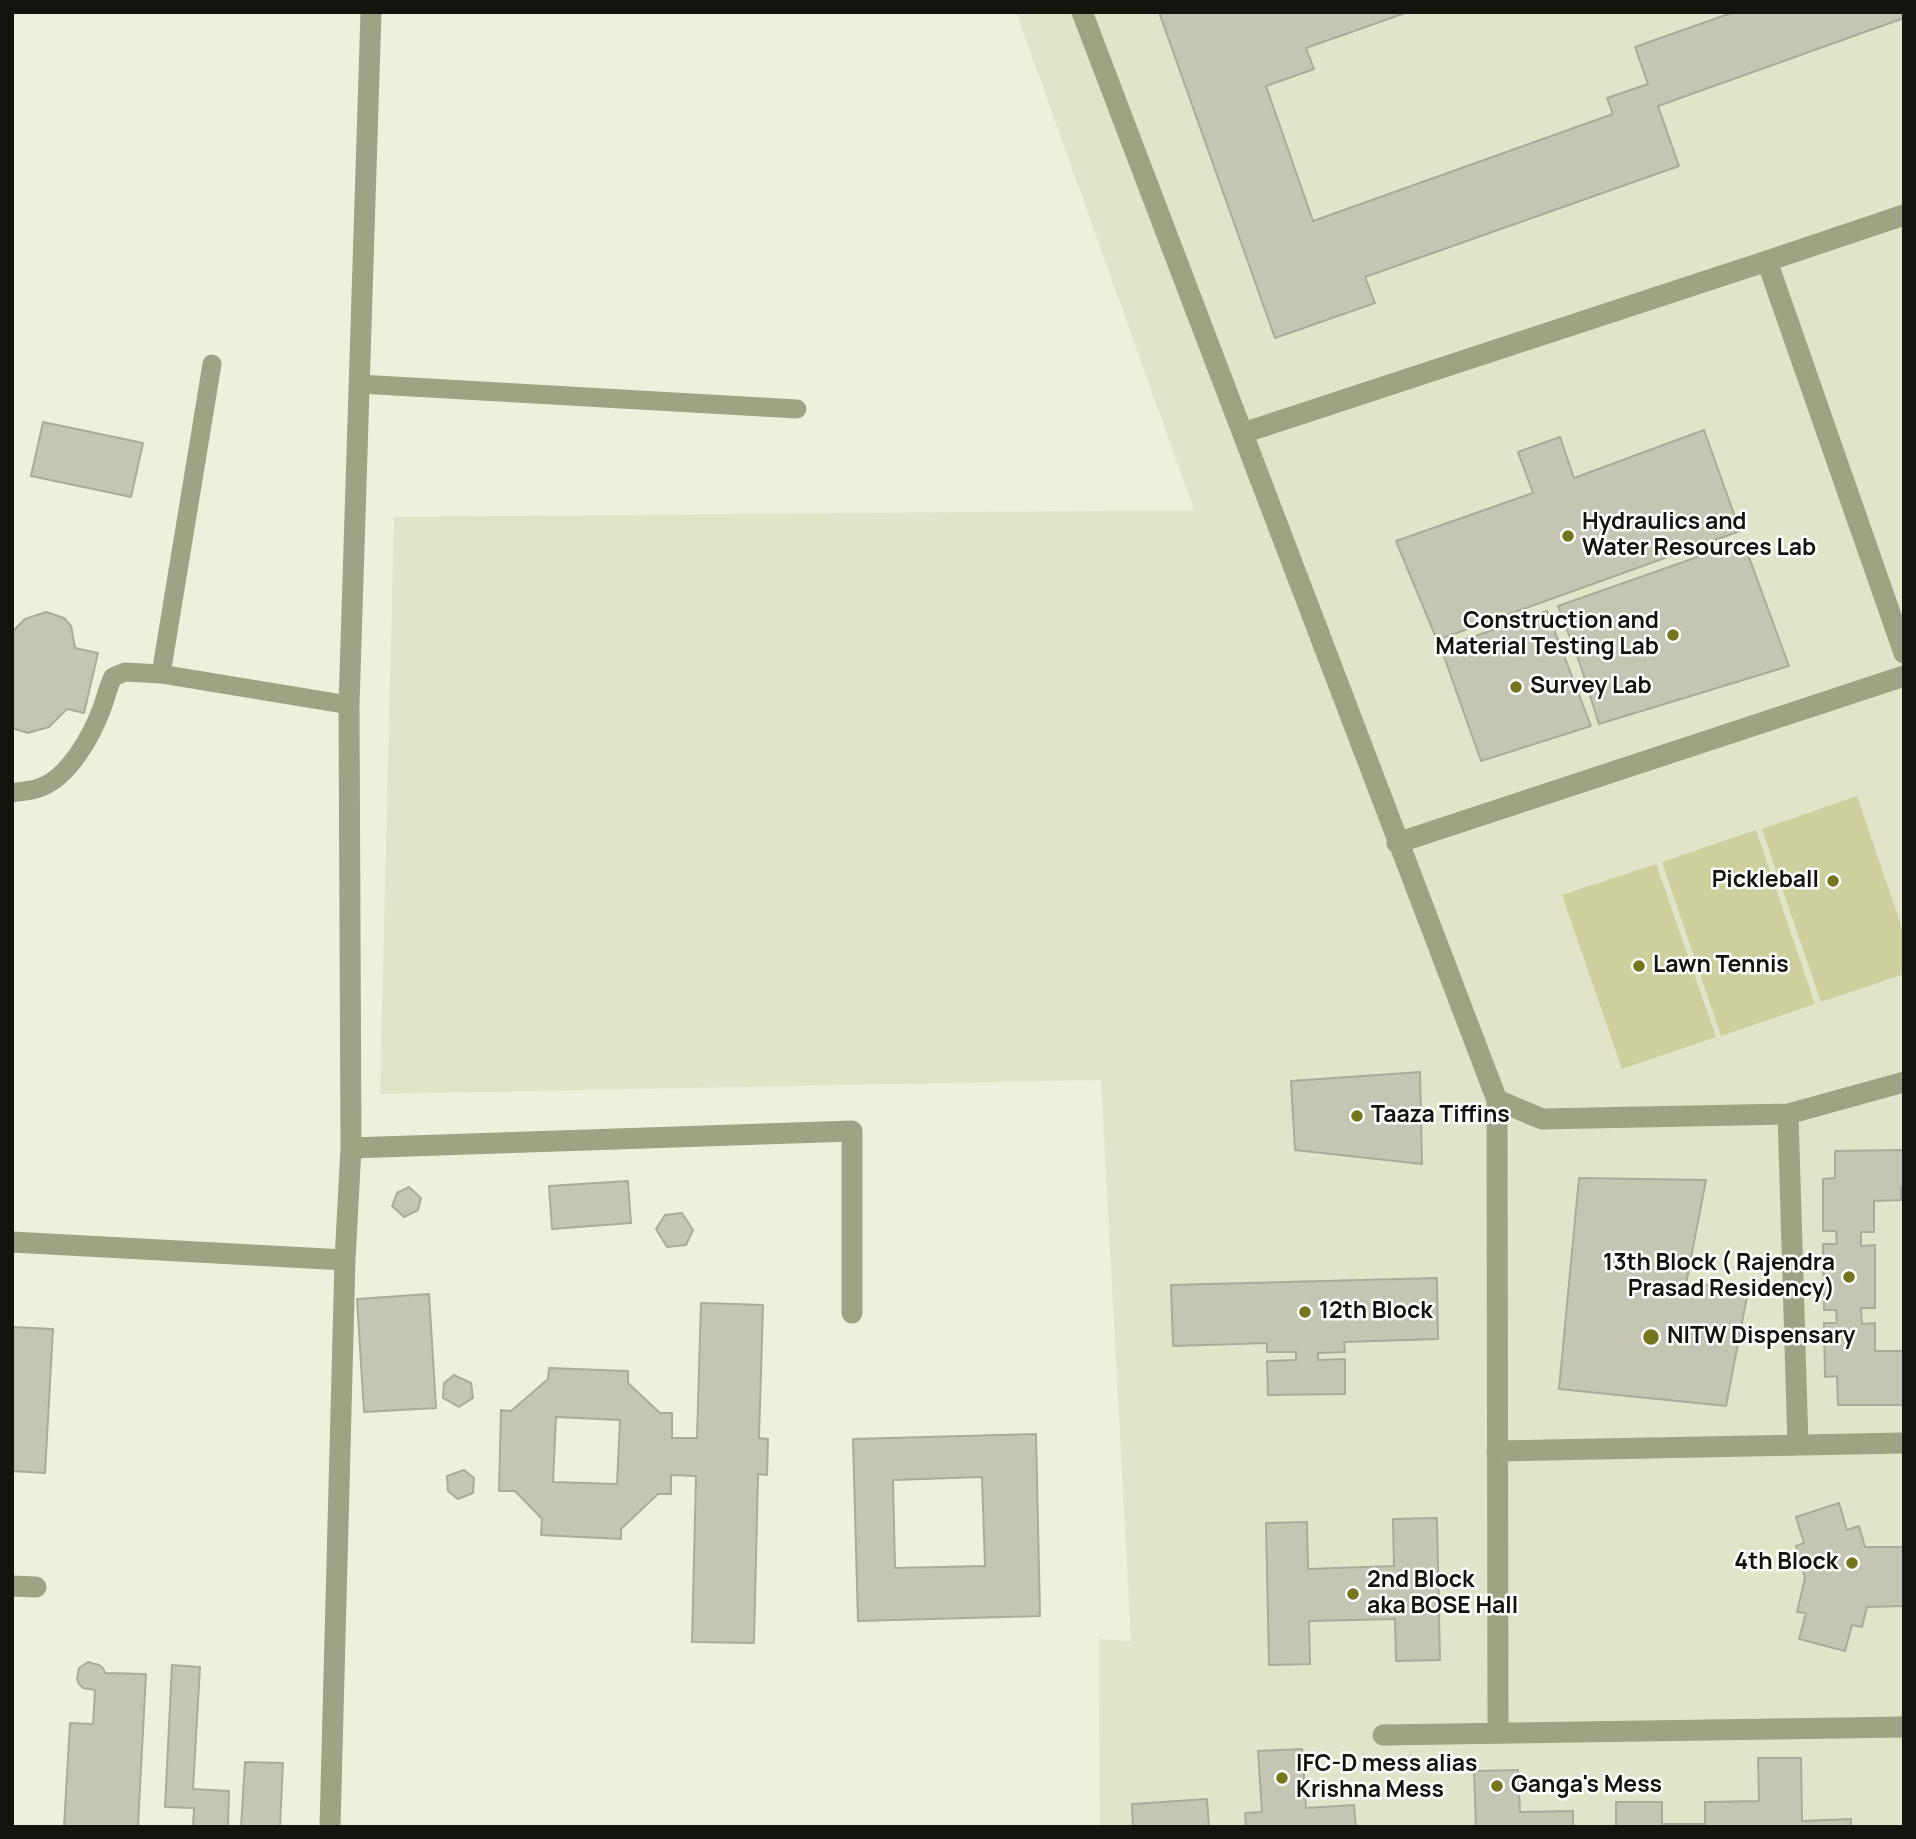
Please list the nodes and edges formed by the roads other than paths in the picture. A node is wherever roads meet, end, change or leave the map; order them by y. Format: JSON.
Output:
{"nodes":[{"id":1,"x":371,"y":12,"type":"edge"},
{"id":2,"x":1082,"y":12,"type":"edge"},
{"id":3,"x":1904,"y":215,"type":"edge"},
{"id":4,"x":1766,"y":261,"type":"junction"},
{"id":5,"x":212,"y":364,"type":"dead end"},
{"id":6,"x":359,"y":384,"type":"junction"},
{"id":7,"x":797,"y":409,"type":"dead end"},
{"id":8,"x":1243,"y":433,"type":"junction"},
{"id":9,"x":1904,"y":653,"type":"edge"},
{"id":10,"x":161,"y":674,"type":"junction"},
{"id":11,"x":1904,"y":676,"type":"edge"},
{"id":12,"x":349,"y":705,"type":"junction"},
{"id":13,"x":12,"y":793,"type":"edge"},
{"id":14,"x":1397,"y":842,"type":"junction"},
{"id":15,"x":1904,"y":1082,"type":"edge"},
{"id":16,"x":1497,"y":1100,"type":"junction"},
{"id":17,"x":1788,"y":1114,"type":"junction"},
{"id":18,"x":351,"y":1148,"type":"junction"},
{"id":19,"x":12,"y":1242,"type":"edge"},
{"id":20,"x":345,"y":1260,"type":"junction"},
{"id":21,"x":852,"y":1313,"type":"dead end"},
{"id":22,"x":1904,"y":1443,"type":"edge"},
{"id":23,"x":1798,"y":1445,"type":"junction"},
{"id":24,"x":1497,"y":1451,"type":"junction"},
{"id":25,"x":12,"y":1586,"type":"edge"},
{"id":26,"x":36,"y":1587,"type":"dead end"},
{"id":27,"x":1904,"y":1727,"type":"edge"},
{"id":28,"x":1498,"y":1732,"type":"junction"},
{"id":29,"x":1383,"y":1735,"type":"dead end"},
{"id":30,"x":330,"y":1827,"type":"edge"}],
"edges":[{"from":1,"to":6,"type":"street"},
{"from":2,"to":8,"type":"street"},
{"from":3,"to":4,"type":"street"},
{"from":4,"to":8,"type":"street"},
{"from":4,"to":9,"type":"street"},
{"from":5,"to":10,"type":"lane"},
{"from":6,"to":7,"type":"lane"},
{"from":6,"to":12,"type":"street"},
{"from":8,"to":14,"type":"street"},
{"from":10,"to":12,"type":"lane"},
{"from":10,"to":13,"type":"lane"},
{"from":11,"to":14,"type":"street"},
{"from":12,"to":18,"type":"street"},
{"from":14,"to":16,"type":"street"},
{"from":15,"to":17,"type":"street"},
{"from":16,"to":17,"type":"street"},
{"from":16,"to":24,"type":"street"},
{"from":17,"to":23,"type":"street"},
{"from":18,"to":20,"type":"street"},
{"from":18,"to":21,"type":"street"},
{"from":19,"to":20,"type":"street"},
{"from":20,"to":30,"type":"street"},
{"from":22,"to":23,"type":"street"},
{"from":23,"to":24,"type":"street"},
{"from":24,"to":28,"type":"street"},
{"from":25,"to":26,"type":"street"},
{"from":27,"to":28,"type":"street"},
{"from":28,"to":29,"type":"street"}]}
